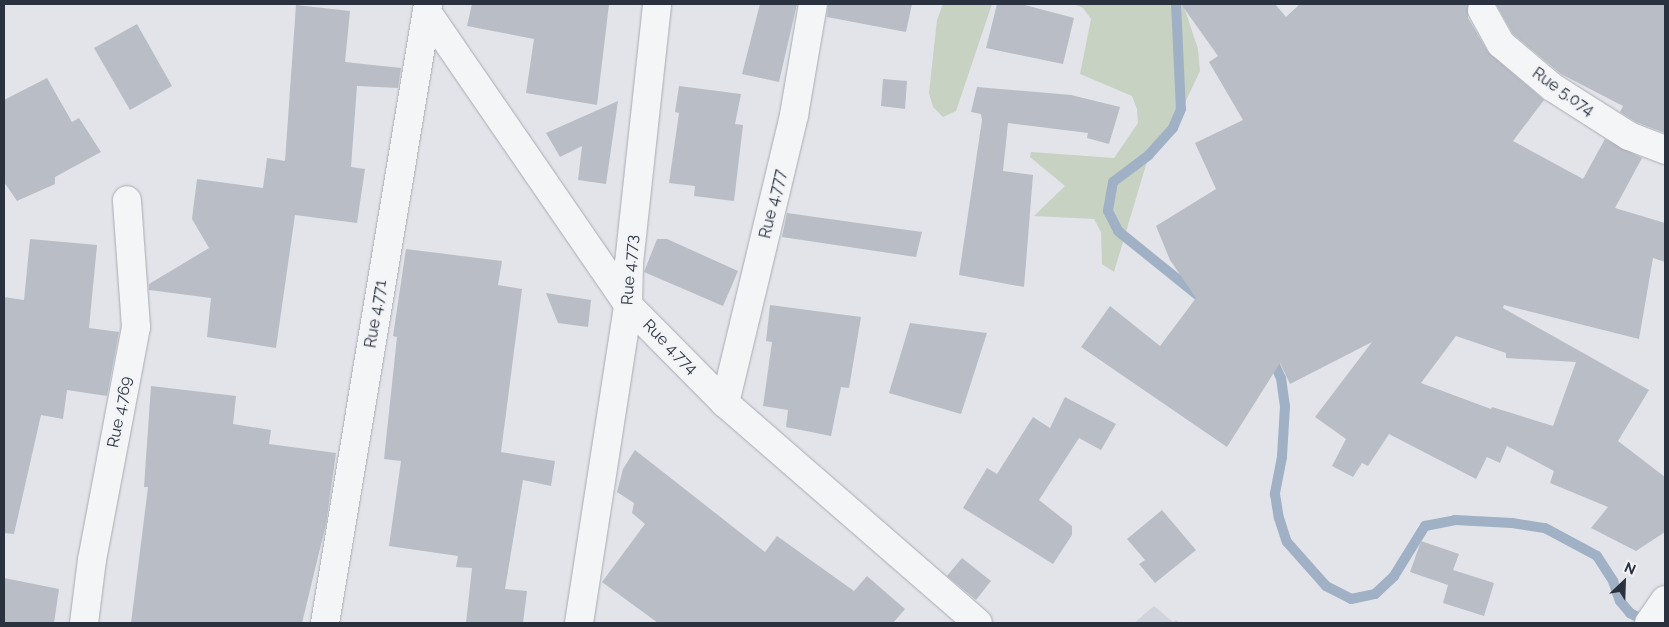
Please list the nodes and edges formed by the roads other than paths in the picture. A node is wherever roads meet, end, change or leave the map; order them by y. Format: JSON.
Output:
{"nodes":[{"id":1,"x":657,"y":4,"type":"edge"},
{"id":2,"x":813,"y":4,"type":"edge"},
{"id":3,"x":427,"y":8,"type":"edge"},
{"id":4,"x":1482,"y":10,"type":"dead end"},
{"id":5,"x":1665,"y":150,"type":"edge"},
{"id":6,"x":127,"y":200,"type":"dead end"},
{"id":7,"x":628,"y":305,"type":"junction"},
{"id":8,"x":725,"y":403,"type":"junction"},
{"id":9,"x":1665,"y":600,"type":"edge"},
{"id":10,"x":585,"y":620,"type":"edge"},
{"id":11,"x":84,"y":623,"type":"edge"},
{"id":12,"x":325,"y":623,"type":"edge"},
{"id":13,"x":978,"y":623,"type":"edge"},
{"id":14,"x":1649,"y":623,"type":"edge"}],
"edges":[{"from":1,"to":7,"type":"street","name":"Rue 4.773"},
{"from":2,"to":8,"type":"street","name":"Rue 4.777"},
{"from":3,"to":7,"type":"street","name":"Rue 4.774"},
{"from":3,"to":12,"type":"street","name":"Rue 4.771"},
{"from":4,"to":5,"type":"street","name":"Rue 5.074"},
{"from":6,"to":11,"type":"street","name":"Rue 4.769"},
{"from":7,"to":8,"type":"street","name":"Rue 4.774"},
{"from":7,"to":10,"type":"street","name":"Rue 4.773"},
{"from":8,"to":13,"type":"street","name":"Rue 4.774"},
{"from":9,"to":14,"type":"street"}]}
